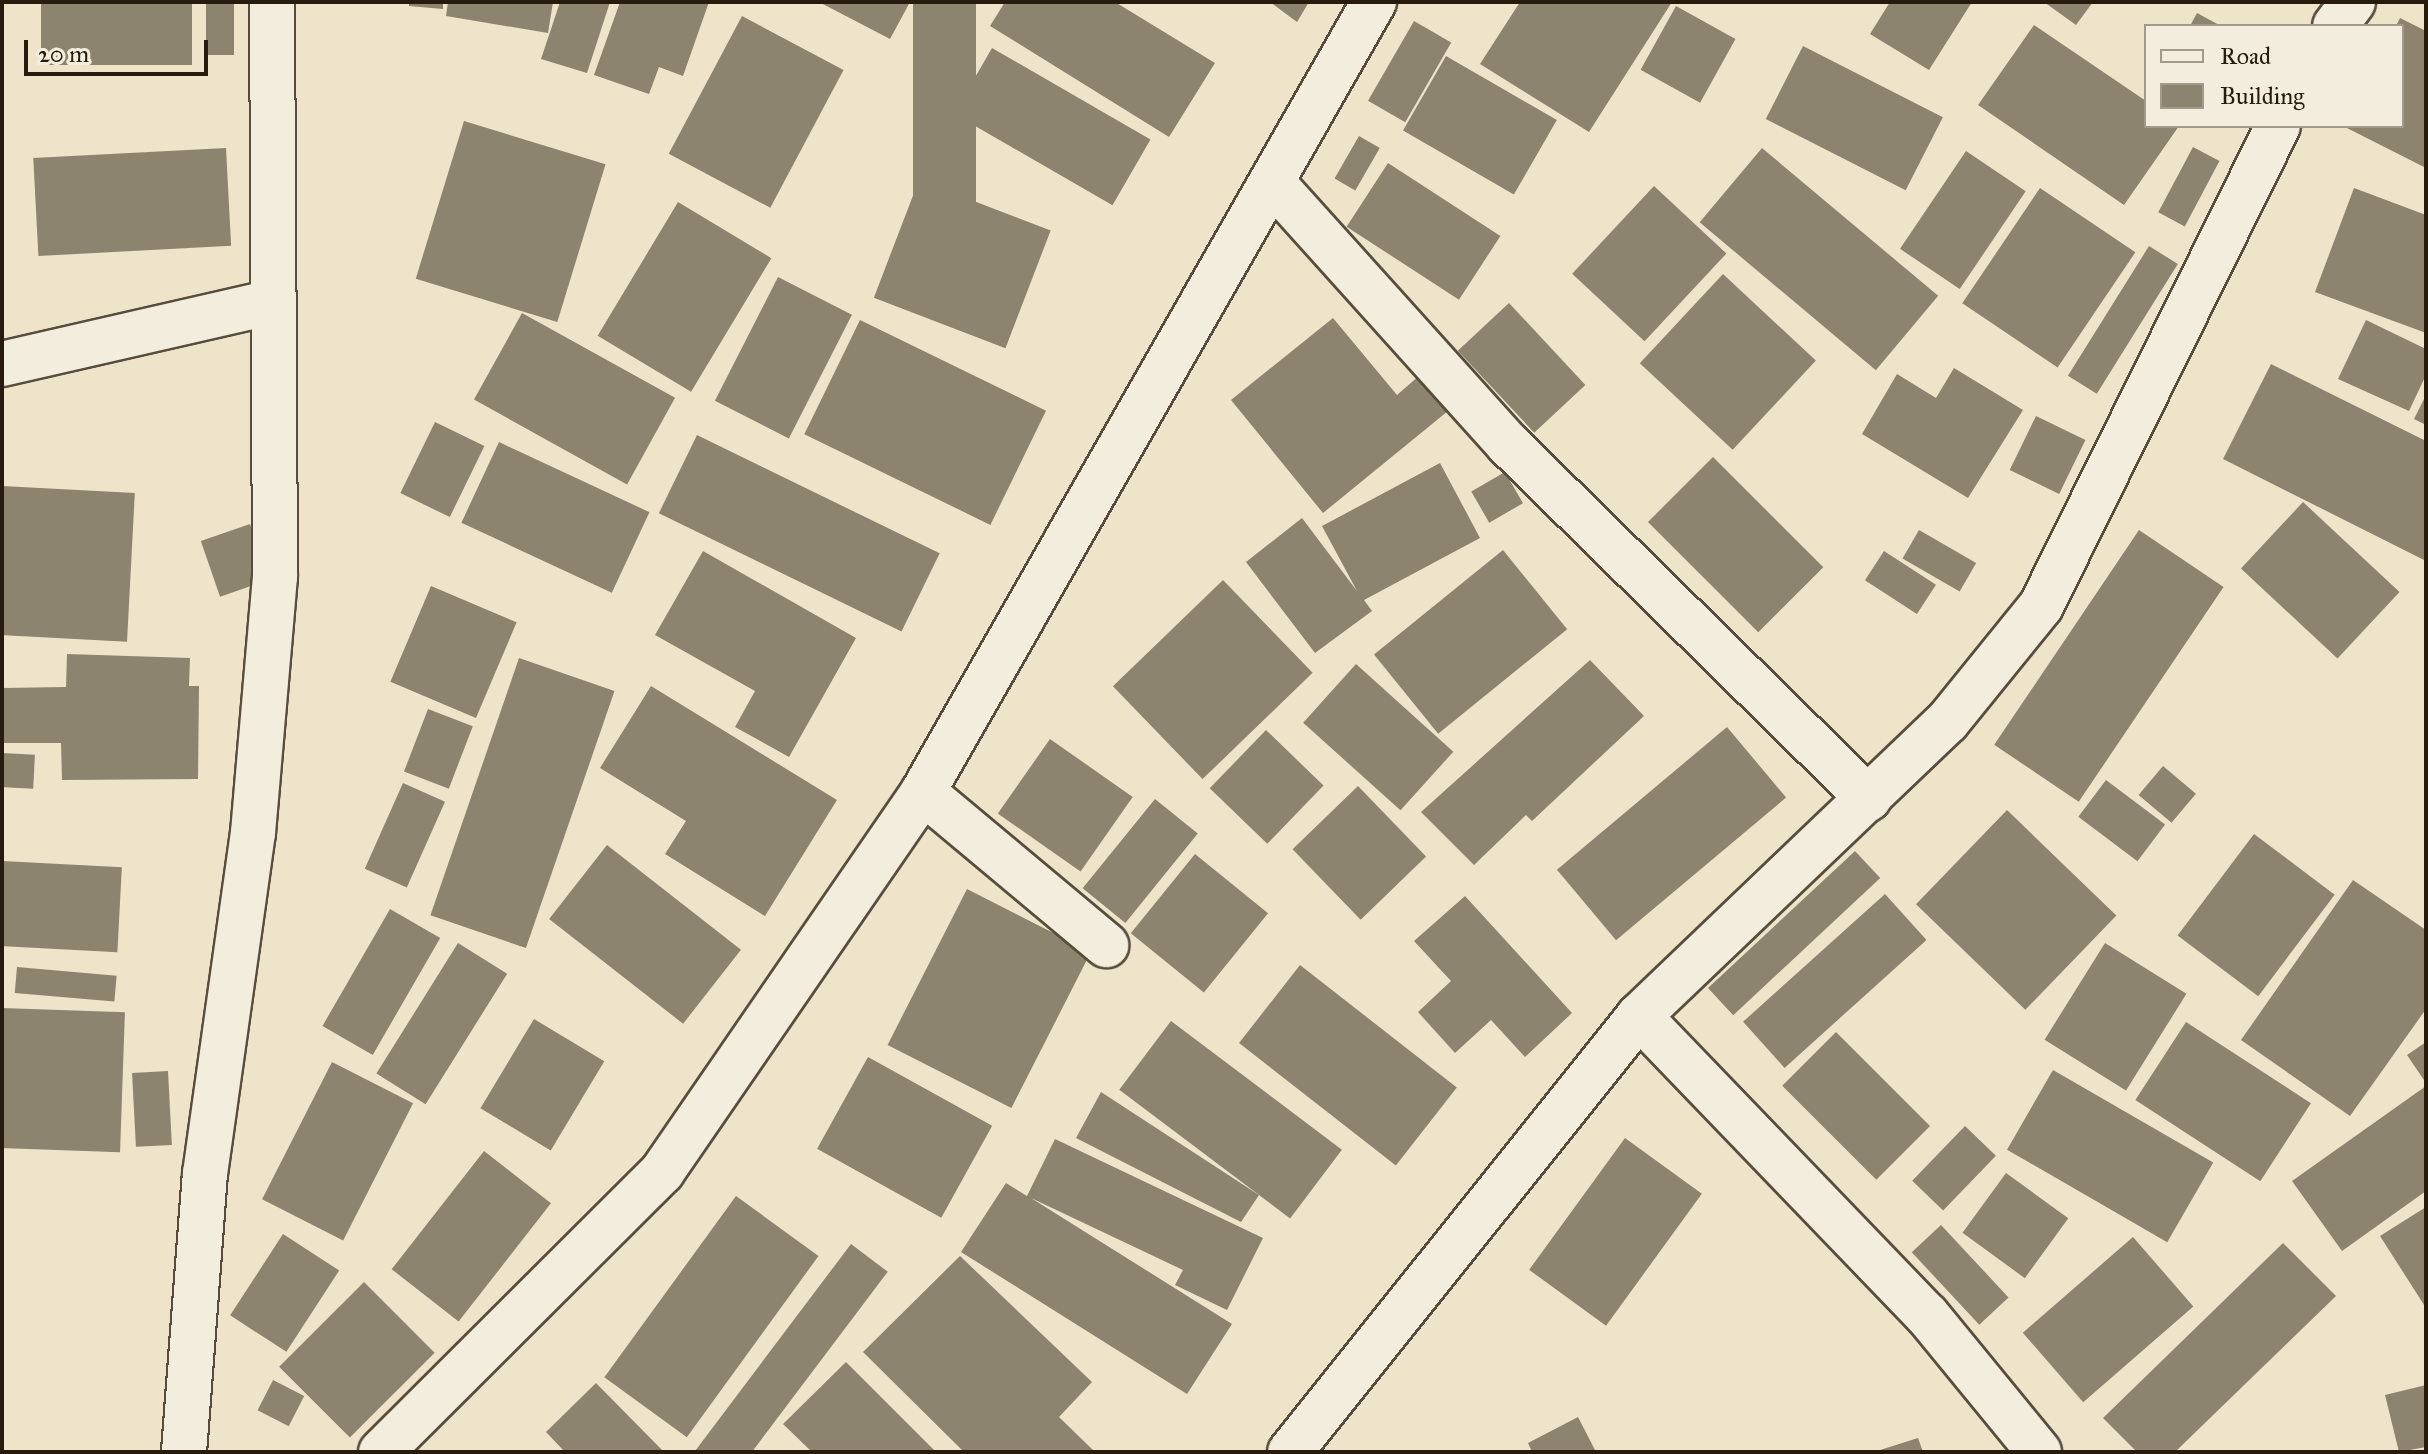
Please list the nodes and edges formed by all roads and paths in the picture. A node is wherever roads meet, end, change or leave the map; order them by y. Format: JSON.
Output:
{"nodes":[{"id":1,"x":272,"y":2,"type":"edge"},
{"id":2,"x":1374,"y":2,"type":"edge"},
{"id":3,"x":2353,"y":2,"type":"edge"},
{"id":4,"x":2336,"y":24,"type":"edge"},
{"id":5,"x":2277,"y":128,"type":"edge"},
{"id":6,"x":1273,"y":183,"type":"junction"},
{"id":7,"x":272,"y":302,"type":"junction"},
{"id":8,"x":2,"y":364,"type":"edge"},
{"id":9,"x":923,"y":792,"type":"junction"},
{"id":10,"x":1869,"y":799,"type":"junction"},
{"id":11,"x":1106,"y":945,"type":"dead end"},
{"id":12,"x":1639,"y":1016,"type":"junction"},
{"id":13,"x":184,"y":1452,"type":"edge"},
{"id":14,"x":381,"y":1452,"type":"edge"},
{"id":15,"x":1290,"y":1452,"type":"edge"},
{"id":16,"x":2039,"y":1452,"type":"edge"}],
"edges":[{"from":1,"to":7,"type":"street"},
{"from":2,"to":6,"type":"street"},
{"from":3,"to":4,"type":"street"},
{"from":5,"to":10,"type":"street"},
{"from":6,"to":9,"type":"street"},
{"from":6,"to":10,"type":"street"},
{"from":7,"to":8,"type":"street"},
{"from":7,"to":13,"type":"street"},
{"from":9,"to":11,"type":"street"},
{"from":9,"to":14,"type":"street"},
{"from":10,"to":12,"type":"street"},
{"from":12,"to":15,"type":"street"},
{"from":12,"to":16,"type":"street"}]}
